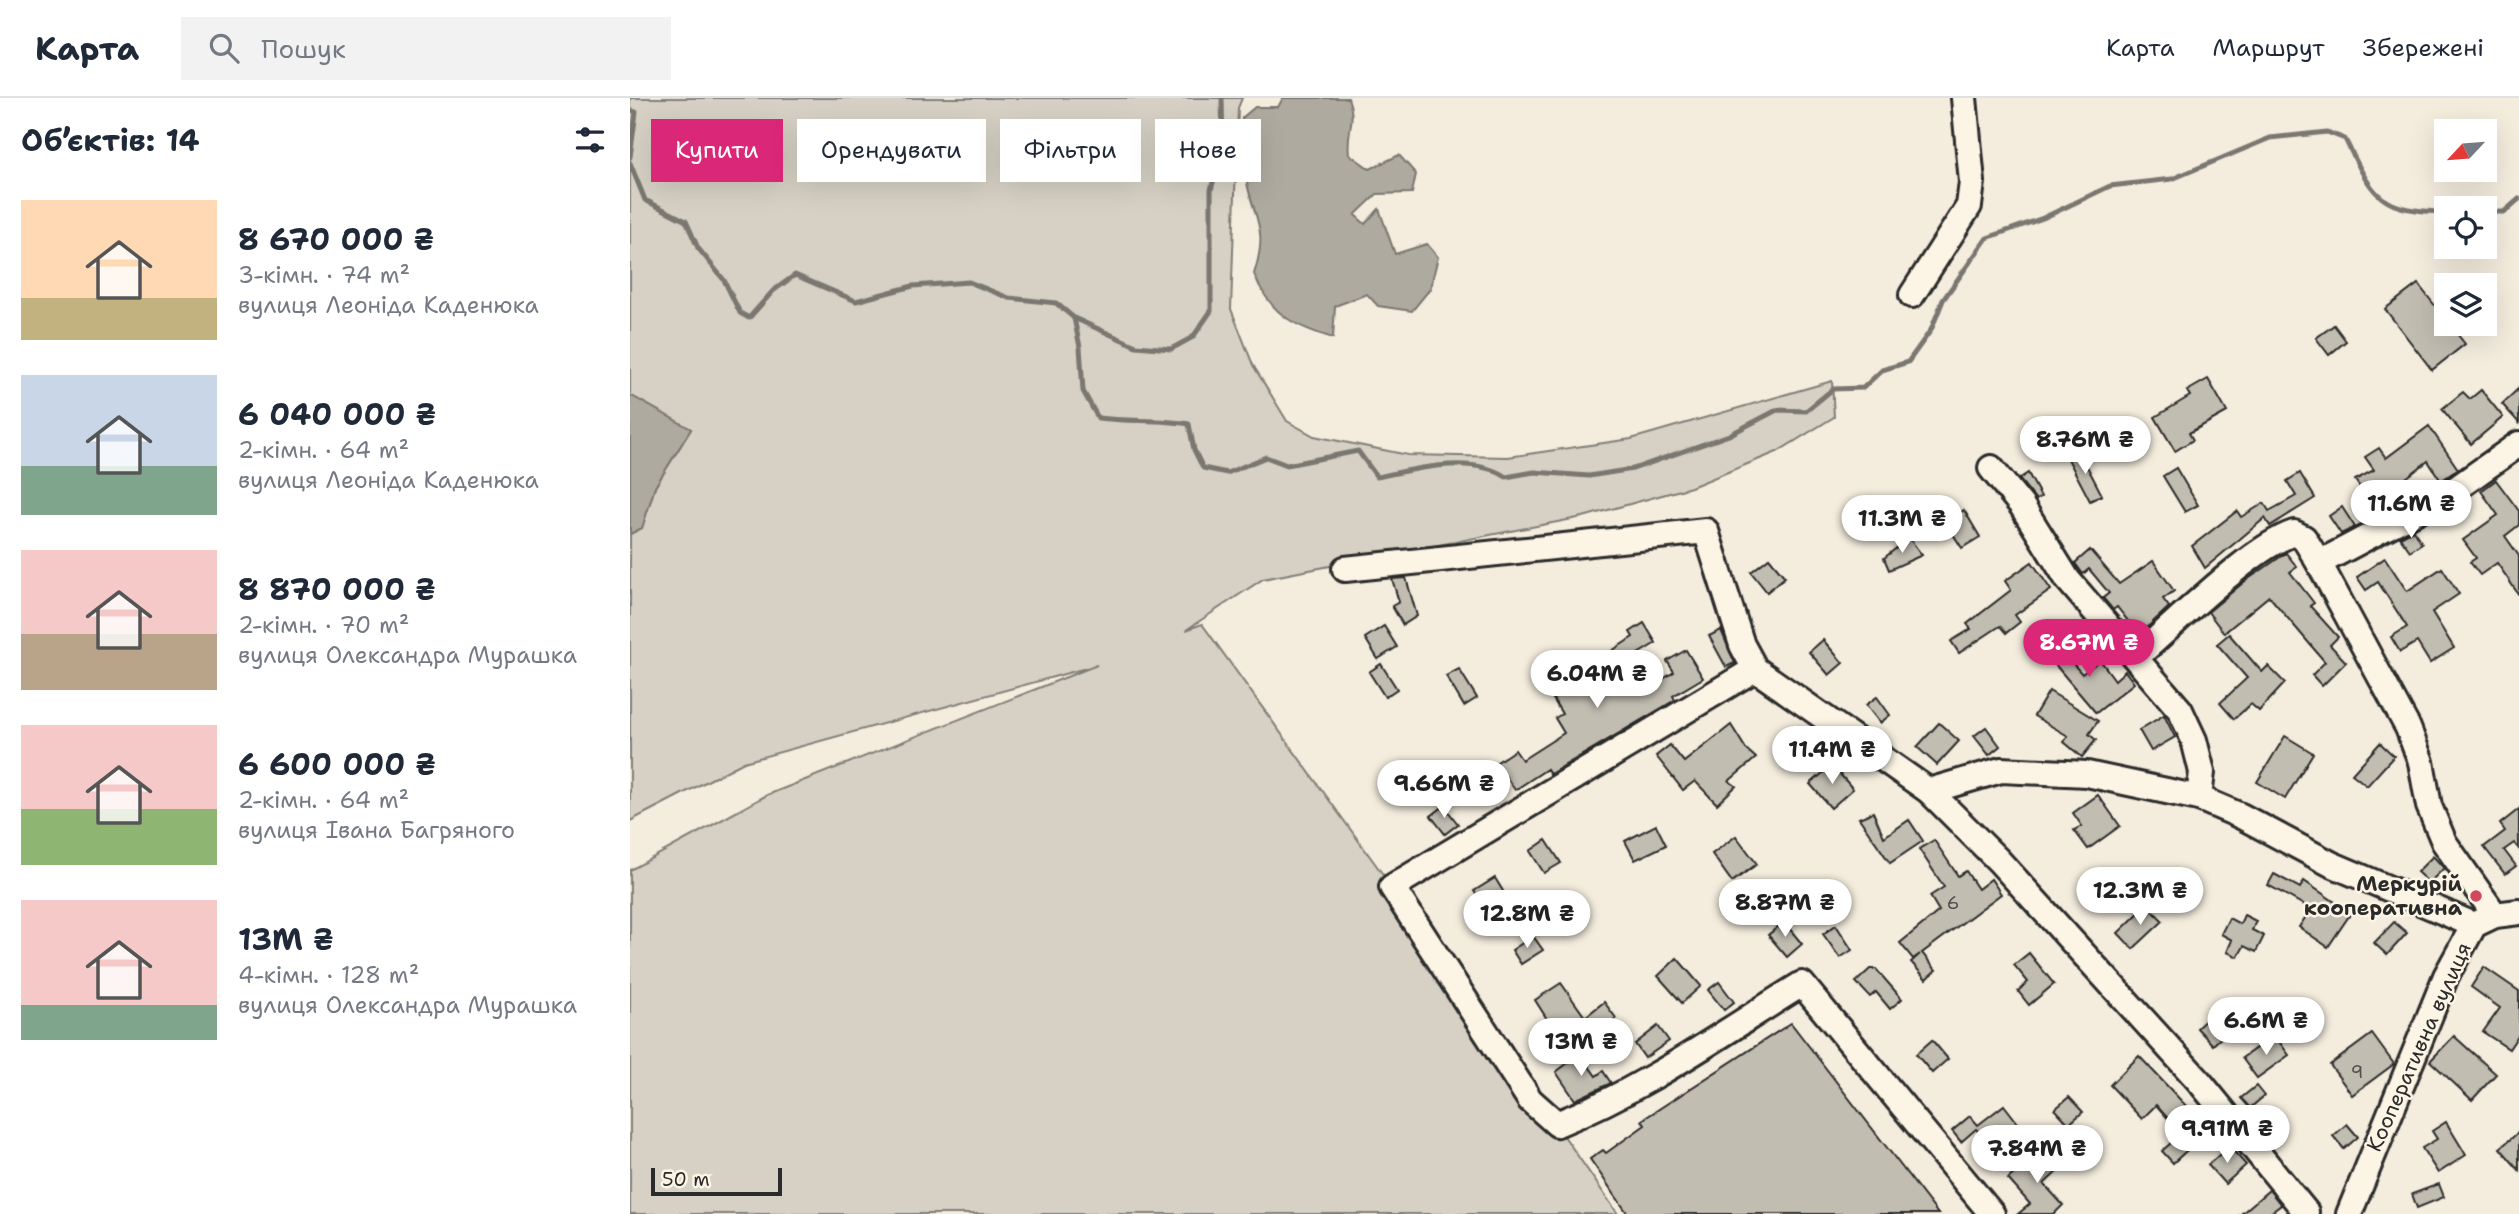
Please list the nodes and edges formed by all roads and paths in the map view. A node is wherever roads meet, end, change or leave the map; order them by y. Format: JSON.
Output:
{"nodes":[{"id":1,"x":1965,"y":98,"type":"edge"},
{"id":2,"x":1912,"y":295,"type":"dead end"},
{"id":3,"x":2519,"y":444,"type":"edge"},
{"id":4,"x":1991,"y":468,"type":"dead end"},
{"id":5,"x":2319,"y":563,"type":"junction"},
{"id":6,"x":1345,"y":569,"type":"dead end"},
{"id":7,"x":2136,"y":657,"type":"junction"},
{"id":8,"x":1755,"y":669,"type":"junction"},
{"id":9,"x":1929,"y":791,"type":"junction"},
{"id":10,"x":2199,"y":798,"type":"junction"},
{"id":11,"x":2496,"y":917,"type":"edge"},
{"id":12,"x":2304,"y":1213,"type":"edge"},
{"id":13,"x":1992,"y":1214,"type":"edge"},
{"id":14,"x":2348,"y":1214,"type":"edge"}],
"edges":[{"from":1,"to":2,"type":"street"},
{"from":3,"to":5,"type":"street"},
{"from":4,"to":7,"type":"street"},
{"from":5,"to":7,"type":"street"},
{"from":5,"to":11,"type":"street"},
{"from":6,"to":8,"type":"street"},
{"from":7,"to":10,"type":"street"},
{"from":8,"to":9,"type":"street"},
{"from":8,"to":13,"type":"street"},
{"from":9,"to":10,"type":"street"},
{"from":9,"to":12,"type":"street"},
{"from":10,"to":11,"type":"street"},
{"from":11,"to":14,"type":"street","name":"Кооперативна вулиця"},
{"from":12,"to":14,"type":"street","name":"Кооперативна вулиця"}]}
